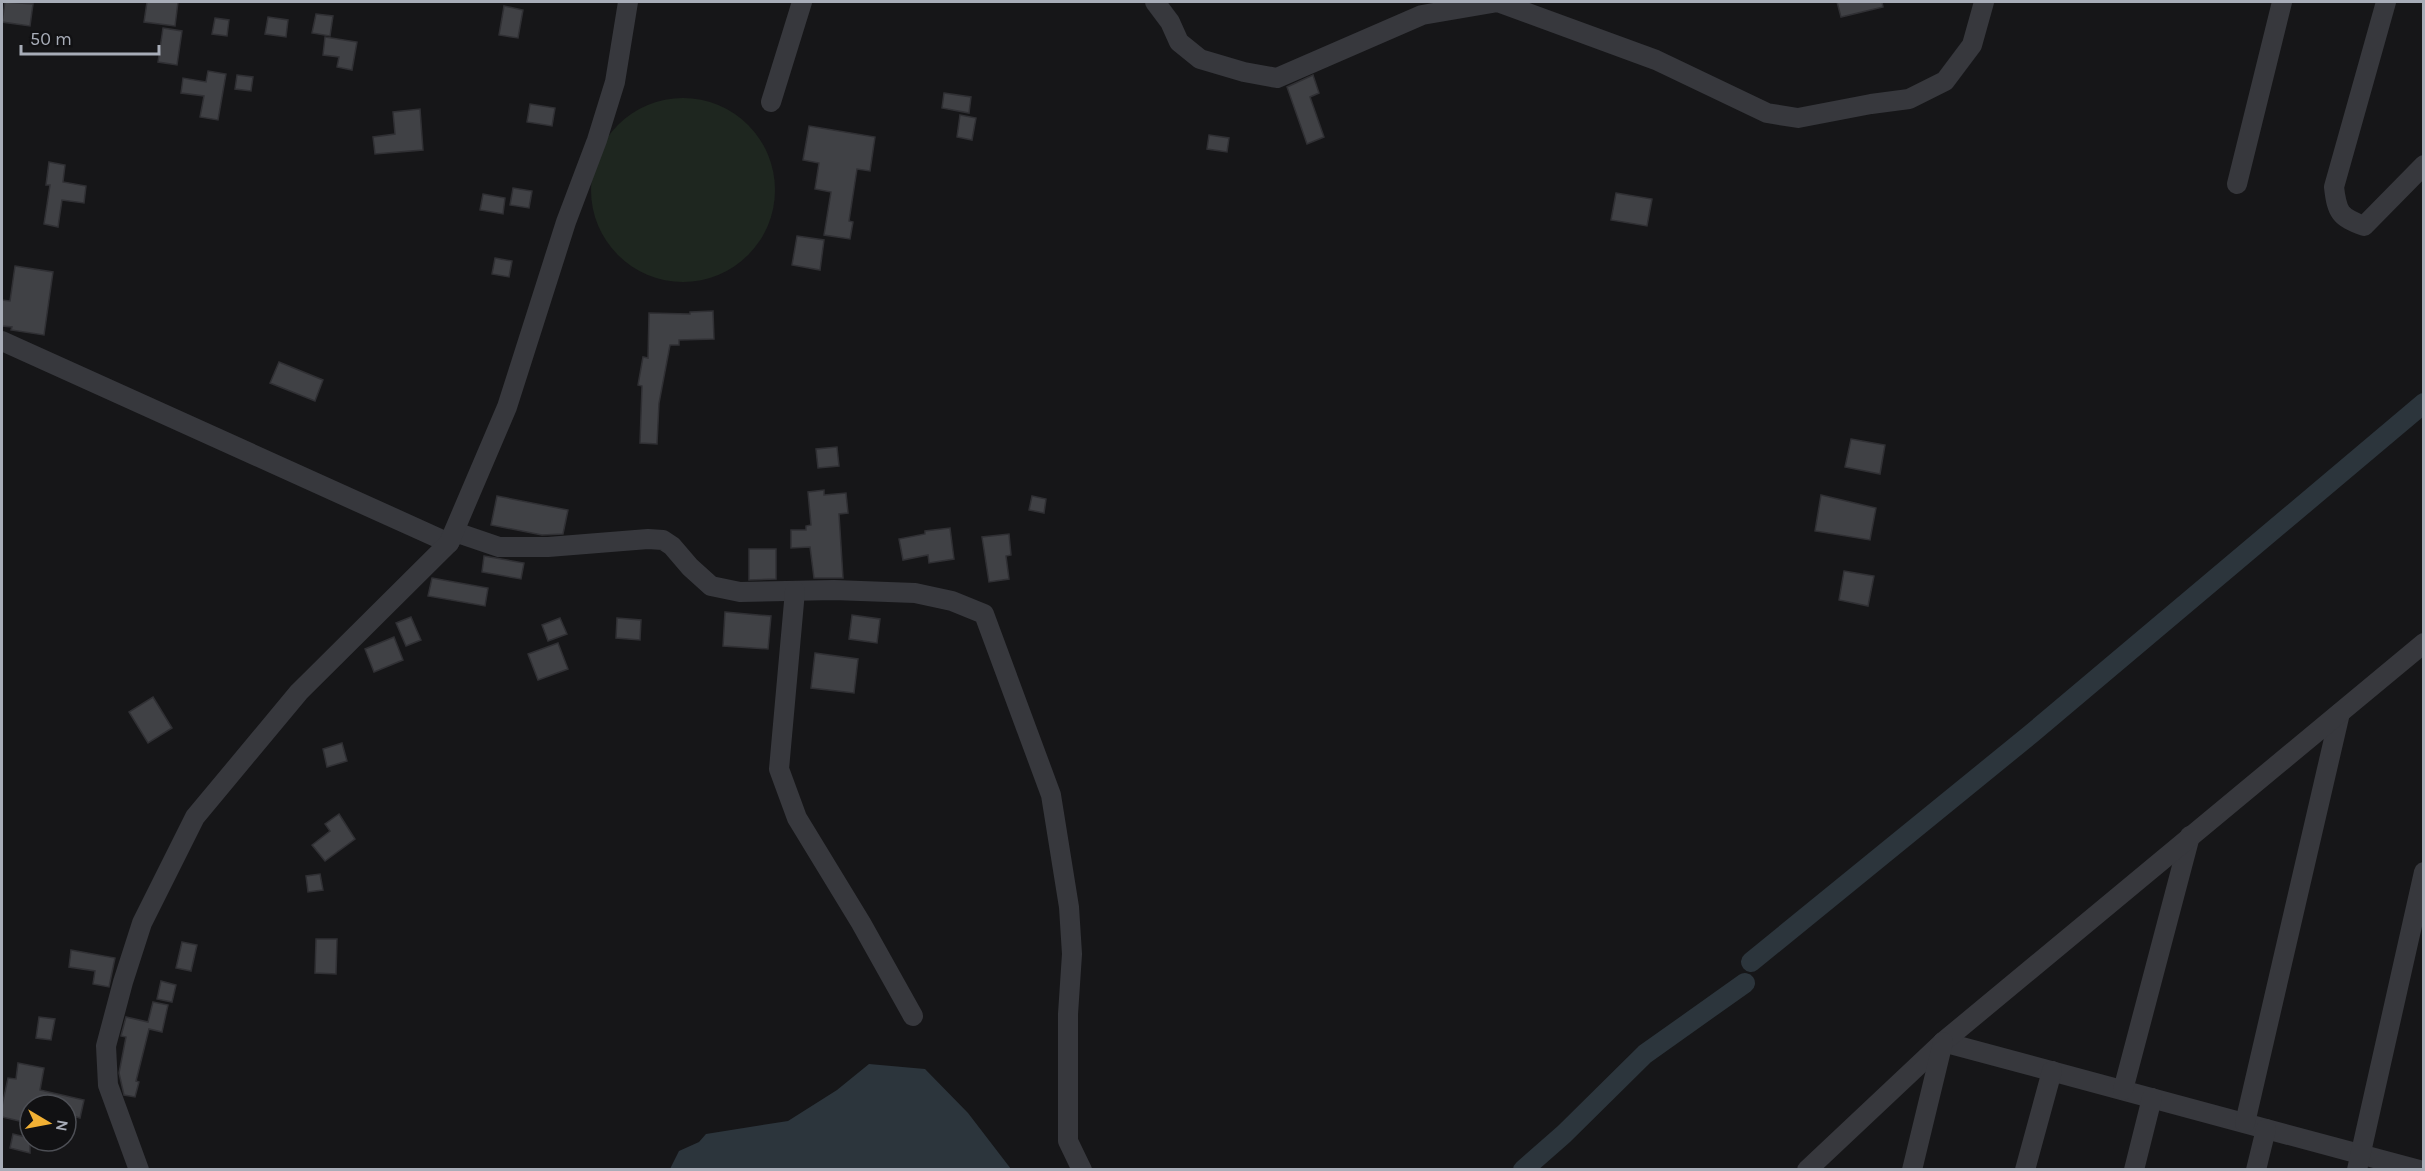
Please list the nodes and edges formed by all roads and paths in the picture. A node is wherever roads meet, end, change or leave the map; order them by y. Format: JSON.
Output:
{"nodes":[{"id":1,"x":628,"y":2,"type":"edge"},
{"id":2,"x":802,"y":2,"type":"edge"},
{"id":3,"x":1155,"y":2,"type":"edge"},
{"id":4,"x":1984,"y":2,"type":"edge"},
{"id":5,"x":2282,"y":2,"type":"edge"},
{"id":6,"x":2386,"y":2,"type":"edge"},
{"id":7,"x":771,"y":102,"type":"dead end"},
{"id":8,"x":2424,"y":165,"type":"edge"},
{"id":9,"x":2236,"y":184,"type":"dead end"},
{"id":10,"x":2,"y":341,"type":"edge"},
{"id":11,"x":449,"y":543,"type":"junction"},
{"id":12,"x":795,"y":591,"type":"junction"},
{"id":13,"x":2424,"y":643,"type":"edge"},
{"id":14,"x":2340,"y":713,"type":"junction"},
{"id":15,"x":2190,"y":836,"type":"junction"},
{"id":16,"x":2424,"y":872,"type":"edge"},
{"id":17,"x":913,"y":1016,"type":"dead end"},
{"id":18,"x":1943,"y":1042,"type":"junction"},
{"id":19,"x":2052,"y":1071,"type":"junction"},
{"id":20,"x":2123,"y":1090,"type":"junction"},
{"id":21,"x":2152,"y":1098,"type":"junction"},
{"id":22,"x":2245,"y":1123,"type":"junction"},
{"id":23,"x":2266,"y":1129,"type":"junction"},
{"id":24,"x":2358,"y":1162,"type":"edge"},
{"id":25,"x":139,"y":1170,"type":"edge"},
{"id":26,"x":1082,"y":1170,"type":"edge"},
{"id":27,"x":1807,"y":1170,"type":"edge"},
{"id":28,"x":1912,"y":1170,"type":"edge"},
{"id":29,"x":2025,"y":1170,"type":"edge"},
{"id":30,"x":2134,"y":1170,"type":"edge"},
{"id":31,"x":2256,"y":1170,"type":"edge"},
{"id":32,"x":2419,"y":1170,"type":"edge"}],
"edges":[{"from":1,"to":11,"type":"street"},
{"from":2,"to":7,"type":"street"},
{"from":3,"to":4,"type":"street"},
{"from":5,"to":9,"type":"street"},
{"from":6,"to":8,"type":"street"},
{"from":10,"to":11,"type":"street"},
{"from":11,"to":12,"type":"street"},
{"from":11,"to":25,"type":"street"},
{"from":12,"to":17,"type":"street"},
{"from":12,"to":26,"type":"street"},
{"from":13,"to":14,"type":"street"},
{"from":14,"to":15,"type":"street"},
{"from":14,"to":22,"type":"street"},
{"from":15,"to":18,"type":"street"},
{"from":15,"to":20,"type":"street"},
{"from":16,"to":24,"type":"street"},
{"from":18,"to":19,"type":"street"},
{"from":18,"to":27,"type":"street"},
{"from":18,"to":28,"type":"street"},
{"from":19,"to":20,"type":"street"},
{"from":19,"to":29,"type":"street"},
{"from":20,"to":21,"type":"street"},
{"from":21,"to":22,"type":"street"},
{"from":21,"to":30,"type":"street"},
{"from":22,"to":23,"type":"street"},
{"from":23,"to":24,"type":"street"},
{"from":23,"to":31,"type":"street"},
{"from":24,"to":32,"type":"street"}]}
